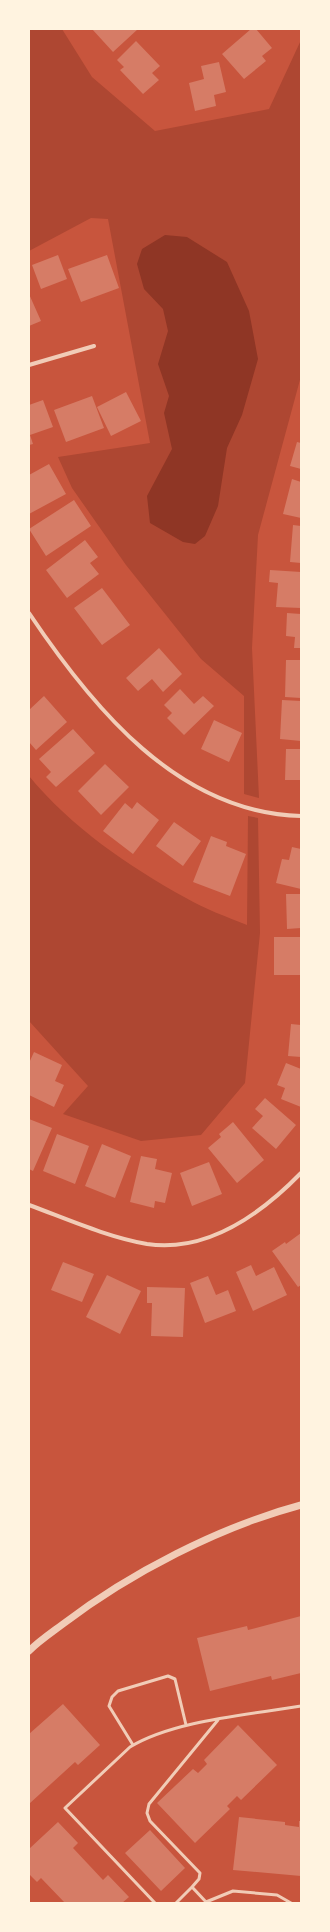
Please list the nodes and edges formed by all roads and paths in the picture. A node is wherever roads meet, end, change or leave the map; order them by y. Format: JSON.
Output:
{"nodes":[{"id":1,"x":94,"y":346,"type":"dead end"},
{"id":2,"x":29,"y":365,"type":"edge"},
{"id":3,"x":29,"y":614,"type":"edge"},
{"id":4,"x":301,"y":816,"type":"edge"},
{"id":5,"x":301,"y":1174,"type":"edge"},
{"id":6,"x":29,"y":1205,"type":"edge"},
{"id":7,"x":301,"y":1505,"type":"edge"},
{"id":8,"x":29,"y":1651,"type":"edge"},
{"id":9,"x":301,"y":1706,"type":"edge"},
{"id":10,"x":218,"y":1720,"type":"junction"},
{"id":11,"x":186,"y":1725,"type":"junction"},
{"id":12,"x":133,"y":1746,"type":"junction"},
{"id":13,"x":192,"y":1887,"type":"junction"},
{"id":14,"x":207,"y":1902,"type":"edge"},
{"id":15,"x":156,"y":1903,"type":"edge"},
{"id":16,"x":176,"y":1903,"type":"edge"},
{"id":17,"x":291,"y":1903,"type":"edge"}],
"edges":[{"from":1,"to":2,"type":"street"},
{"from":3,"to":4,"type":"street"},
{"from":5,"to":6,"type":"street"},
{"from":7,"to":8,"type":"street"},
{"from":9,"to":10,"type":"lane"},
{"from":10,"to":11,"type":"lane"},
{"from":10,"to":13,"type":"lane"},
{"from":11,"to":12,"type":"lane"},
{"from":11,"to":12,"type":"lane"},
{"from":12,"to":15,"type":"lane"},
{"from":13,"to":14,"type":"lane"},
{"from":13,"to":16,"type":"lane"},
{"from":14,"to":17,"type":"lane"}]}
